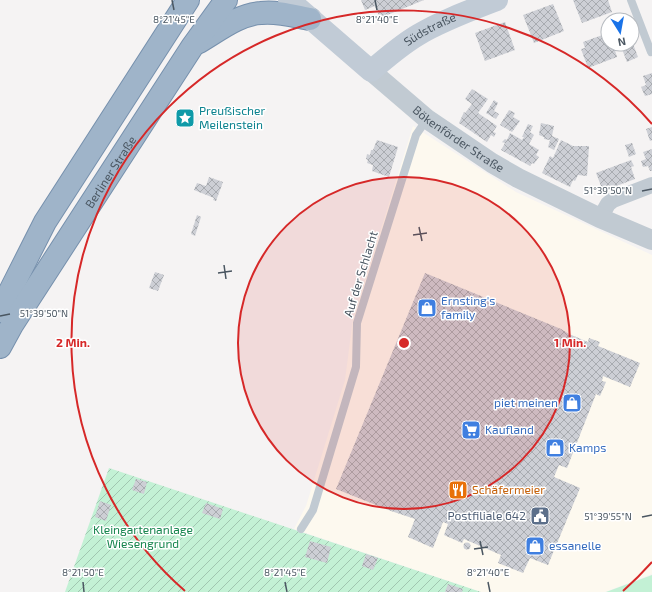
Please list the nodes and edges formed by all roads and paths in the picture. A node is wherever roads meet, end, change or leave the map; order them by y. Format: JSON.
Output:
{"nodes":[{"id":1,"x":226,"y":0,"type":"edge"},
{"id":2,"x":289,"y":0,"type":"edge"},
{"id":3,"x":497,"y":0,"type":"edge"},
{"id":4,"x":630,"y":0,"type":"edge"},
{"id":5,"x":182,"y":5,"type":"edge"},
{"id":6,"x":462,"y":7,"type":"edge"},
{"id":7,"x":310,"y":19,"type":"junction"},
{"id":8,"x":192,"y":47,"type":"junction"},
{"id":9,"x":651,"y":52,"type":"dead end"},
{"id":10,"x":372,"y":71,"type":"junction"},
{"id":11,"x":427,"y":119,"type":"junction"},
{"id":12,"x":652,"y":185,"type":"edge"},
{"id":13,"x":600,"y":218,"type":"junction"},
{"id":14,"x":652,"y":240,"type":"edge"},
{"id":15,"x":0,"y":311,"type":"edge"},
{"id":16,"x":0,"y":347,"type":"edge"},
{"id":17,"x":301,"y":529,"type":"dead end"}],
"edges":[{"from":1,"to":8,"type":"highway","name":"Berliner Straße"},
{"from":2,"to":7,"type":"main road","name":"Bökenförder Straße"},
{"from":3,"to":6,"type":"main road","name":"Südstraße"},
{"from":4,"to":9,"type":"lane"},
{"from":5,"to":15,"type":"highway"},
{"from":6,"to":10,"type":"main road","name":"Südstraße"},
{"from":7,"to":8,"type":"highway"},
{"from":7,"to":10,"type":"main road","name":"Bökenförder Straße"},
{"from":8,"to":16,"type":"highway","name":"Berliner Straße"},
{"from":10,"to":11,"type":"street","name":"Bökenförder Straße"},
{"from":11,"to":13,"type":"street","name":"Bökenförder Straße"},
{"from":11,"to":17,"type":"lane","name":"Auf der Schlacht"},
{"from":12,"to":13,"type":"street"},
{"from":13,"to":14,"type":"street","name":"Bökenförder Straße"}]}
